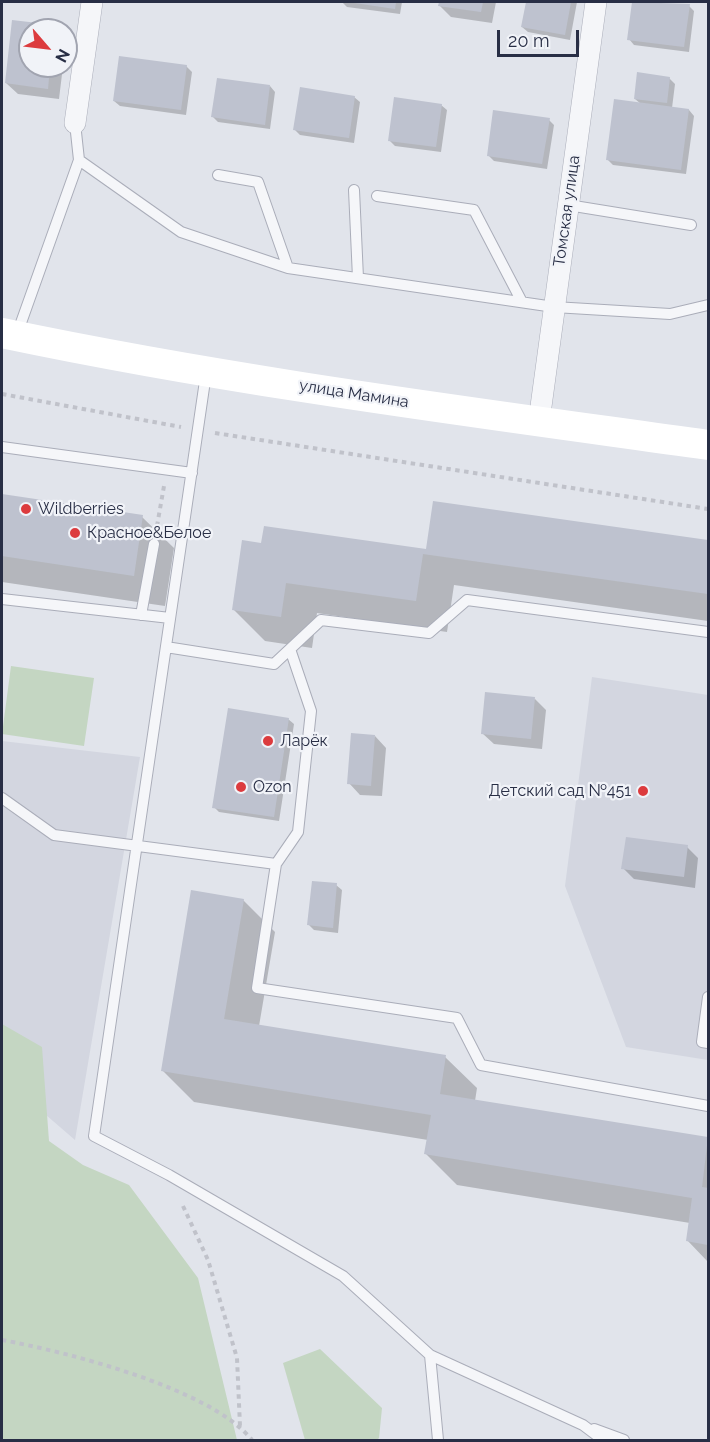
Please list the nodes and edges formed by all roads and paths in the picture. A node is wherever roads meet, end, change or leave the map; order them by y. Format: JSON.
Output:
{"nodes":[{"id":1,"x":92,"y":2,"type":"edge"},
{"id":2,"x":596,"y":2,"type":"edge"},
{"id":3,"x":75,"y":123,"type":"joint"},
{"id":4,"x":78,"y":160,"type":"junction"},
{"id":5,"x":218,"y":175,"type":"dead end"},
{"id":6,"x":354,"y":190,"type":"dead end"},
{"id":7,"x":377,"y":196,"type":"dead end"},
{"id":8,"x":568,"y":205,"type":"junction"},
{"id":9,"x":691,"y":225,"type":"dead end"},
{"id":10,"x":288,"y":268,"type":"junction"},
{"id":11,"x":358,"y":278,"type":"junction"},
{"id":12,"x":522,"y":302,"type":"junction"},
{"id":13,"x":708,"y":305,"type":"edge"},
{"id":14,"x":555,"y":307,"type":"junction"},
{"id":15,"x":9,"y":334,"type":"edge"},
{"id":16,"x":206,"y":371,"type":"junction"},
{"id":17,"x":2,"y":394,"type":"edge"},
{"id":18,"x":539,"y":421,"type":"junction"},
{"id":19,"x":198,"y":430,"type":"junction"},
{"id":20,"x":708,"y":445,"type":"edge"},
{"id":21,"x":2,"y":447,"type":"edge"},
{"id":22,"x":167,"y":470,"type":"junction"},
{"id":23,"x":192,"y":473,"type":"junction"},
{"id":24,"x":708,"y":509,"type":"edge"},
{"id":25,"x":159,"y":518,"type":"dead end"},
{"id":26,"x":154,"y":544,"type":"dead end"},
{"id":27,"x":2,"y":599,"type":"edge"},
{"id":28,"x":141,"y":615,"type":"junction"},
{"id":29,"x":170,"y":618,"type":"junction"},
{"id":30,"x":708,"y":632,"type":"edge"},
{"id":31,"x":166,"y":647,"type":"junction"},
{"id":32,"x":290,"y":649,"type":"junction"},
{"id":33,"x":2,"y":798,"type":"edge"},
{"id":34,"x":137,"y":844,"type":"junction"},
{"id":35,"x":276,"y":864,"type":"junction"},
{"id":36,"x":708,"y":997,"type":"edge"},
{"id":37,"x":708,"y":1043,"type":"edge"},
{"id":38,"x":708,"y":1106,"type":"edge"},
{"id":39,"x":169,"y":1175,"type":"junction"},
{"id":40,"x":2,"y":1340,"type":"edge"},
{"id":41,"x":430,"y":1355,"type":"junction"},
{"id":42,"x":582,"y":1425,"type":"junction"},
{"id":43,"x":240,"y":1426,"type":"junction"},
{"id":44,"x":252,"y":1440,"type":"edge"},
{"id":45,"x":438,"y":1440,"type":"edge"},
{"id":46,"x":603,"y":1440,"type":"edge"},
{"id":47,"x":624,"y":1440,"type":"edge"}],
"edges":[{"from":1,"to":3,"type":"street"},
{"from":2,"to":8,"type":"street","name":"Томская улица"},
{"from":3,"to":4,"type":"lane"},
{"from":4,"to":10,"type":"lane"},
{"from":4,"to":15,"type":"lane"},
{"from":5,"to":10,"type":"lane"},
{"from":6,"to":11,"type":"lane"},
{"from":7,"to":12,"type":"lane"},
{"from":8,"to":9,"type":"lane"},
{"from":8,"to":14,"type":"street","name":"Томская улица"},
{"from":10,"to":11,"type":"lane"},
{"from":11,"to":12,"type":"lane"},
{"from":12,"to":14,"type":"lane"},
{"from":13,"to":14,"type":"lane"},
{"from":14,"to":18,"type":"street","name":"Томская улица"},
{"from":15,"to":16,"type":"main road","name":"улица Мамина"},
{"from":16,"to":18,"type":"main road","name":"улица Мамина"},
{"from":16,"to":19,"type":"lane"},
{"from":17,"to":19,"type":"path"},
{"from":18,"to":20,"type":"main road","name":"улица Мамина"},
{"from":19,"to":23,"type":"lane"},
{"from":19,"to":24,"type":"path"},
{"from":21,"to":22,"type":"lane"},
{"from":22,"to":23,"type":"lane"},
{"from":22,"to":25,"type":"path"},
{"from":23,"to":29,"type":"lane"},
{"from":26,"to":28,"type":"lane"},
{"from":27,"to":28,"type":"lane"},
{"from":28,"to":29,"type":"lane"},
{"from":29,"to":31,"type":"lane"},
{"from":30,"to":32,"type":"lane"},
{"from":31,"to":32,"type":"lane"},
{"from":31,"to":34,"type":"lane"},
{"from":32,"to":35,"type":"lane"},
{"from":33,"to":34,"type":"lane"},
{"from":34,"to":35,"type":"lane"},
{"from":34,"to":39,"type":"lane"},
{"from":35,"to":38,"type":"lane"},
{"from":36,"to":37,"type":"lane"},
{"from":39,"to":41,"type":"lane"},
{"from":39,"to":43,"type":"path"},
{"from":40,"to":43,"type":"path"},
{"from":41,"to":42,"type":"lane"},
{"from":41,"to":45,"type":"lane"},
{"from":42,"to":46,"type":"lane"},
{"from":42,"to":47,"type":"lane"},
{"from":43,"to":44,"type":"path"}]}
